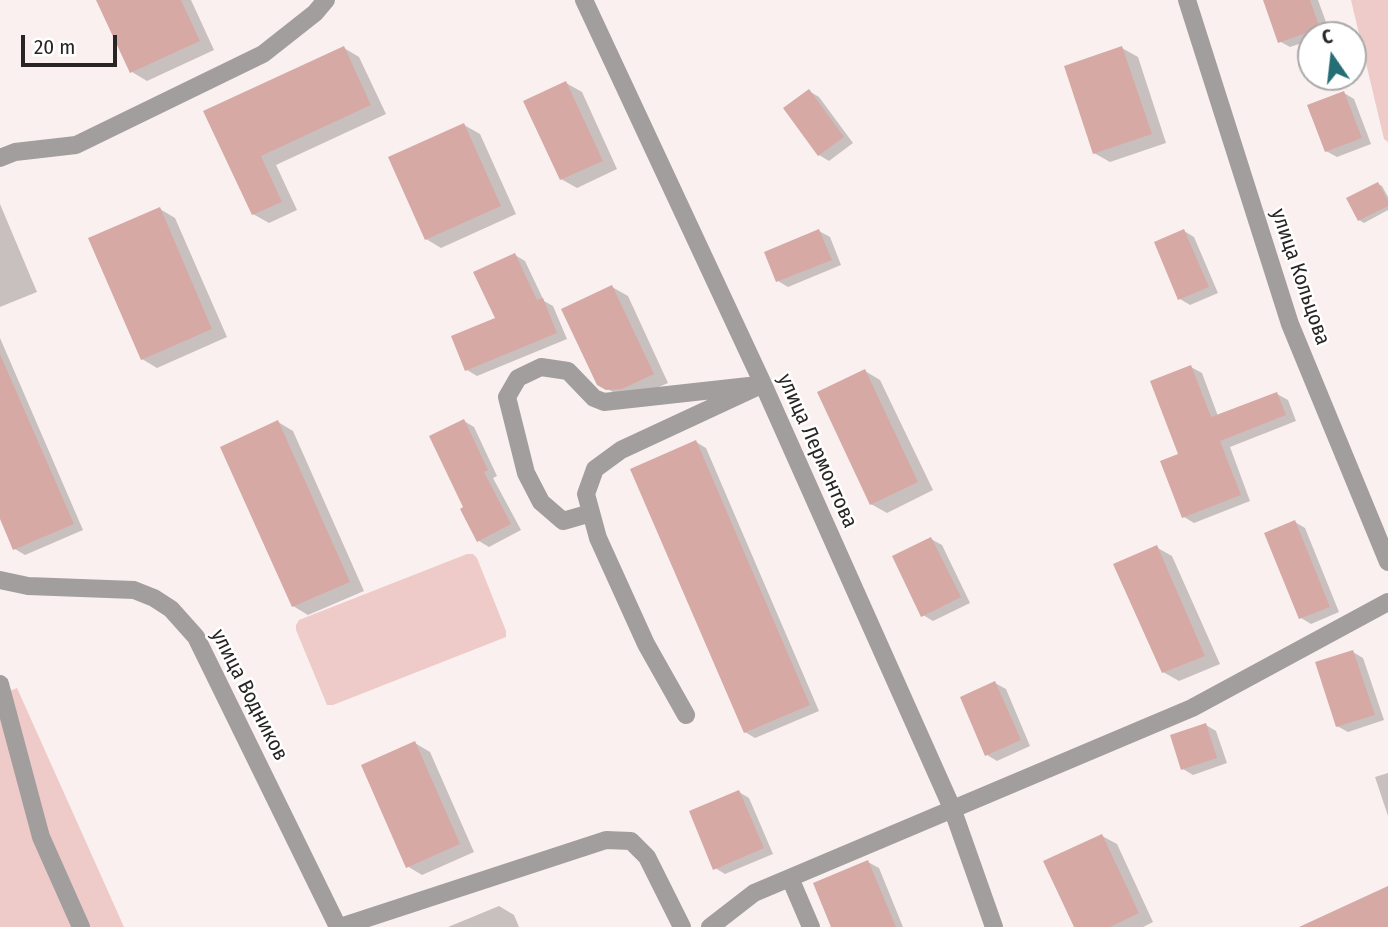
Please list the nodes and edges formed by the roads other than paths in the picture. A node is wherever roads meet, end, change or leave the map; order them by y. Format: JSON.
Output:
{"nodes":[{"id":1,"x":326,"y":0,"type":"edge"},
{"id":2,"x":584,"y":0,"type":"edge"},
{"id":3,"x":1187,"y":0,"type":"edge"},
{"id":4,"x":0,"y":158,"type":"edge"},
{"id":5,"x":763,"y":384,"type":"junction"},
{"id":6,"x":591,"y":513,"type":"junction"},
{"id":7,"x":1388,"y":562,"type":"edge"},
{"id":8,"x":0,"y":580,"type":"edge"},
{"id":9,"x":1388,"y":602,"type":"edge"},
{"id":10,"x":0,"y":684,"type":"edge"},
{"id":11,"x":686,"y":715,"type":"dead end"},
{"id":12,"x":952,"y":808,"type":"junction"},
{"id":13,"x":790,"y":878,"type":"junction"},
{"id":14,"x":80,"y":927,"type":"edge"},
{"id":15,"x":339,"y":927,"type":"edge"},
{"id":16,"x":682,"y":927,"type":"edge"},
{"id":17,"x":710,"y":927,"type":"edge"},
{"id":18,"x":811,"y":927,"type":"edge"},
{"id":19,"x":993,"y":927,"type":"edge"}],
"edges":[{"from":1,"to":4,"type":"street"},
{"from":2,"to":5,"type":"street","name":"улица Лермонтова"},
{"from":3,"to":7,"type":"street","name":"улица Кольцова"},
{"from":5,"to":6,"type":"street"},
{"from":5,"to":6,"type":"street"},
{"from":5,"to":12,"type":"street","name":"улица Лермонтова"},
{"from":6,"to":11,"type":"street"},
{"from":8,"to":15,"type":"street","name":"улица Водников"},
{"from":9,"to":12,"type":"street"},
{"from":10,"to":14,"type":"street"},
{"from":12,"to":13,"type":"street"},
{"from":12,"to":19,"type":"street","name":"улица Лермонтова"},
{"from":13,"to":17,"type":"street"},
{"from":13,"to":18,"type":"street"},
{"from":15,"to":16,"type":"street"}]}
